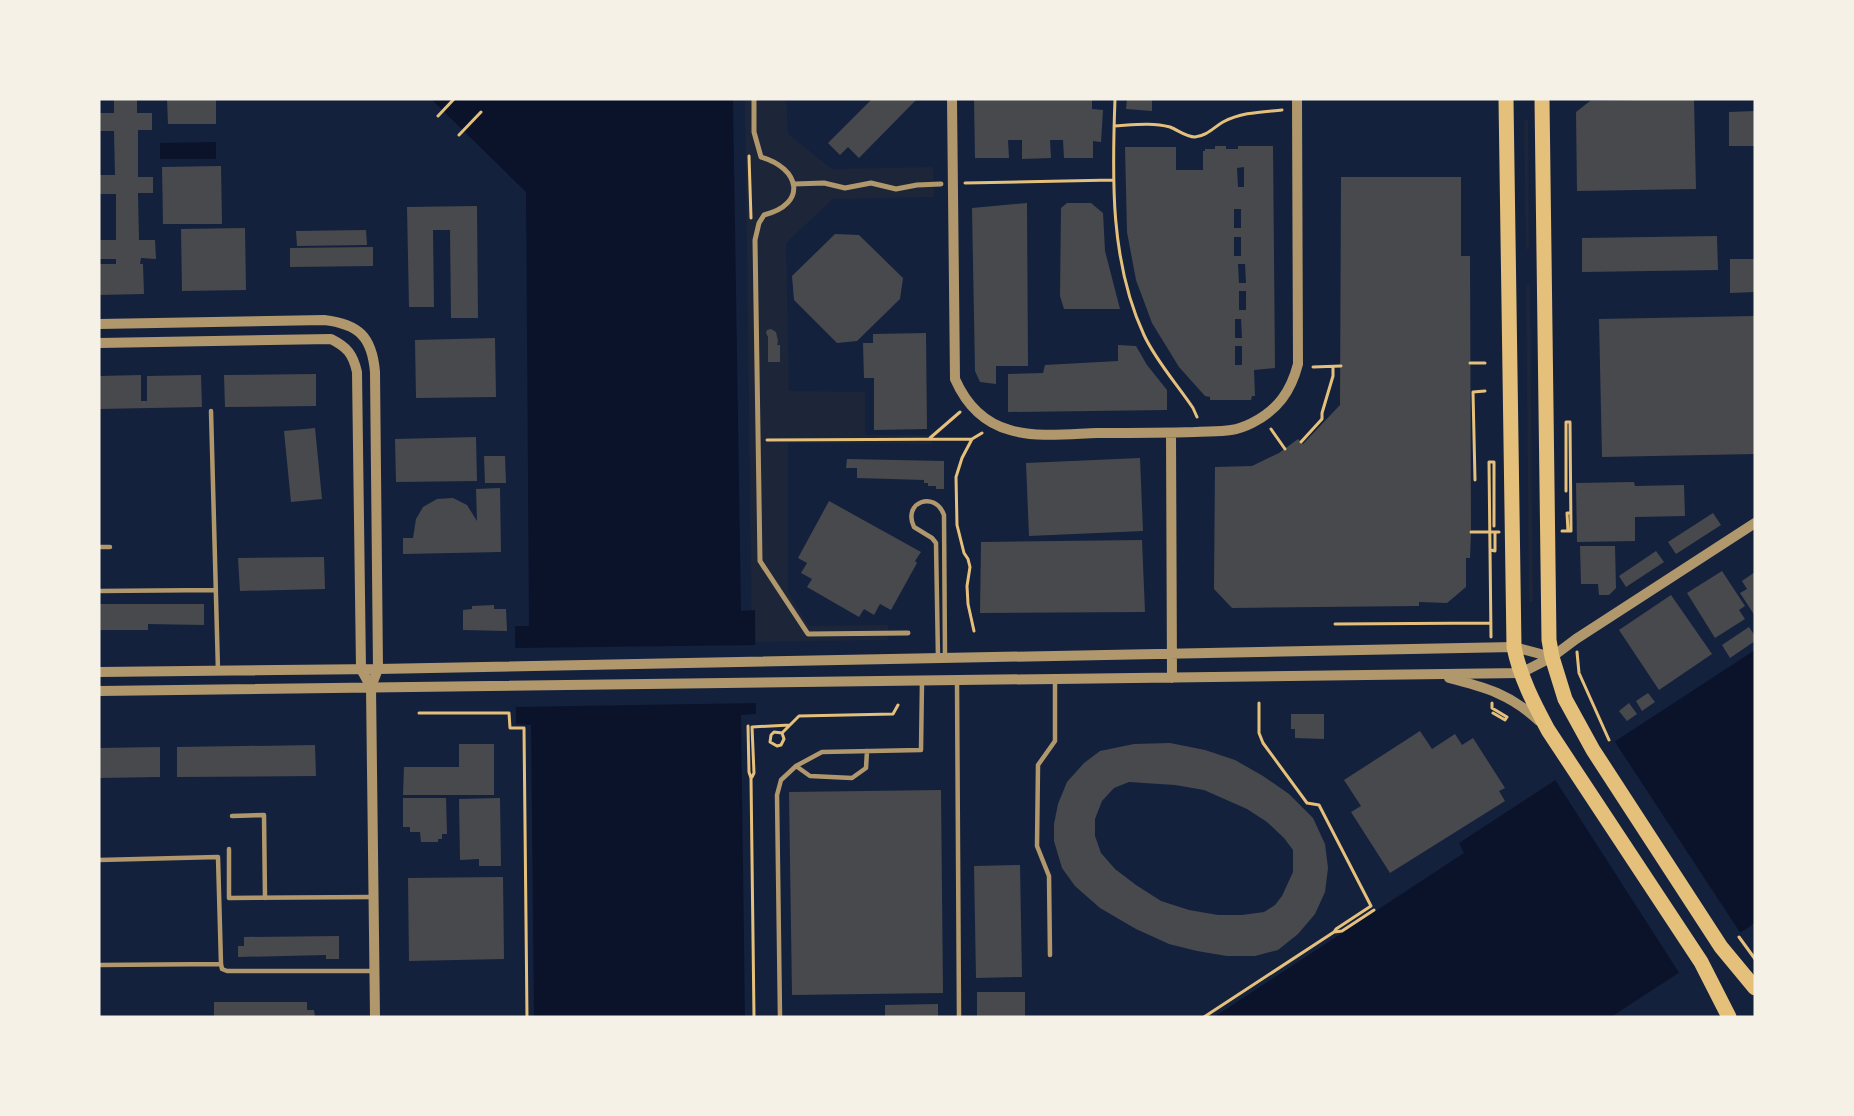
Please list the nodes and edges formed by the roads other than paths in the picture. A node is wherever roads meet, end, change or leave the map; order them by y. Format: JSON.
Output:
{"nodes":[{"id":1,"x":754,"y":99,"type":"edge"},
{"id":2,"x":952,"y":99,"type":"edge"},
{"id":3,"x":1297,"y":99,"type":"edge"},
{"id":4,"x":1506,"y":99,"type":"edge"},
{"id":5,"x":1542,"y":99,"type":"edge"},
{"id":6,"x":794,"y":184,"type":"junction"},
{"id":7,"x":941,"y":184,"type":"dead end"},
{"id":8,"x":99,"y":324,"type":"edge"},
{"id":9,"x":99,"y":343,"type":"edge"},
{"id":10,"x":211,"y":411,"type":"dead end"},
{"id":11,"x":1171,"y":433,"type":"junction"},
{"id":12,"x":1755,"y":523,"type":"edge"},
{"id":13,"x":99,"y":547,"type":"edge"},
{"id":14,"x":110,"y":547,"type":"dead end"},
{"id":15,"x":216,"y":590,"type":"junction"},
{"id":16,"x":99,"y":591,"type":"edge"},
{"id":17,"x":908,"y":633,"type":"dead end"},
{"id":18,"x":1514,"y":647,"type":"junction"},
{"id":19,"x":1171,"y":653,"type":"junction"},
{"id":20,"x":1552,"y":657,"type":"junction"},
{"id":21,"x":941,"y":658,"type":"junction"},
{"id":22,"x":361,"y":669,"type":"junction"},
{"id":23,"x":378,"y":669,"type":"junction"},
{"id":24,"x":218,"y":671,"type":"junction"},
{"id":25,"x":99,"y":672,"type":"edge"},
{"id":26,"x":1521,"y":673,"type":"junction"},
{"id":27,"x":1422,"y":674,"type":"junction"},
{"id":28,"x":1172,"y":678,"type":"junction"},
{"id":29,"x":1054,"y":679,"type":"junction"},
{"id":30,"x":957,"y":680,"type":"junction"},
{"id":31,"x":922,"y":681,"type":"junction"},
{"id":32,"x":371,"y":687,"type":"junction"},
{"id":33,"x":99,"y":691,"type":"edge"},
{"id":34,"x":1548,"y":730,"type":"junction"},
{"id":35,"x":867,"y":751,"type":"junction"},
{"id":36,"x":796,"y":766,"type":"junction"},
{"id":37,"x":232,"y":816,"type":"dead end"},
{"id":38,"x":229,"y":849,"type":"dead end"},
{"id":39,"x":99,"y":860,"type":"edge"},
{"id":40,"x":373,"y":897,"type":"junction"},
{"id":41,"x":265,"y":898,"type":"junction"},
{"id":42,"x":1050,"y":955,"type":"dead end"},
{"id":43,"x":221,"y":964,"type":"junction"},
{"id":44,"x":99,"y":965,"type":"edge"},
{"id":45,"x":374,"y":971,"type":"junction"},
{"id":46,"x":1755,"y":988,"type":"edge"},
{"id":47,"x":375,"y":1017,"type":"edge"},
{"id":48,"x":780,"y":1017,"type":"edge"},
{"id":49,"x":958,"y":1017,"type":"edge"},
{"id":50,"x":1730,"y":1017,"type":"edge"}],
"edges":[{"from":1,"to":6,"type":"street"},
{"from":2,"to":11,"type":"street"},
{"from":3,"to":11,"type":"street"},
{"from":4,"to":18,"type":"main road"},
{"from":5,"to":20,"type":"main road"},
{"from":6,"to":7,"type":"street"},
{"from":6,"to":17,"type":"street"},
{"from":8,"to":23,"type":"street"},
{"from":9,"to":22,"type":"street"},
{"from":10,"to":15,"type":"lane"},
{"from":11,"to":19,"type":"street"},
{"from":12,"to":20,"type":"street"},
{"from":13,"to":14,"type":"lane"},
{"from":15,"to":16,"type":"lane"},
{"from":15,"to":24,"type":"lane"},
{"from":18,"to":19,"type":"street"},
{"from":18,"to":20,"type":"street"},
{"from":18,"to":26,"type":"main road"},
{"from":19,"to":21,"type":"street"},
{"from":19,"to":28,"type":"street"},
{"from":20,"to":26,"type":"street"},
{"from":20,"to":46,"type":"main road"},
{"from":21,"to":21,"type":"lane"},
{"from":21,"to":23,"type":"street"},
{"from":22,"to":23,"type":"street"},
{"from":22,"to":24,"type":"street"},
{"from":22,"to":32,"type":"street"},
{"from":23,"to":32,"type":"street"},
{"from":24,"to":25,"type":"street"},
{"from":26,"to":27,"type":"street"},
{"from":26,"to":34,"type":"main road"},
{"from":27,"to":28,"type":"street"},
{"from":27,"to":34,"type":"street"},
{"from":28,"to":29,"type":"street"},
{"from":29,"to":30,"type":"street"},
{"from":29,"to":42,"type":"lane"},
{"from":30,"to":31,"type":"street"},
{"from":30,"to":49,"type":"lane"},
{"from":31,"to":32,"type":"street"},
{"from":31,"to":35,"type":"lane"},
{"from":32,"to":33,"type":"street"},
{"from":32,"to":40,"type":"street"},
{"from":34,"to":50,"type":"main road"},
{"from":35,"to":36,"type":"lane"},
{"from":35,"to":36,"type":"lane"},
{"from":36,"to":48,"type":"lane"},
{"from":37,"to":41,"type":"lane"},
{"from":38,"to":41,"type":"lane"},
{"from":39,"to":43,"type":"lane"},
{"from":40,"to":41,"type":"lane"},
{"from":40,"to":45,"type":"street"},
{"from":43,"to":44,"type":"lane"},
{"from":43,"to":45,"type":"lane"},
{"from":45,"to":47,"type":"street"}]}
